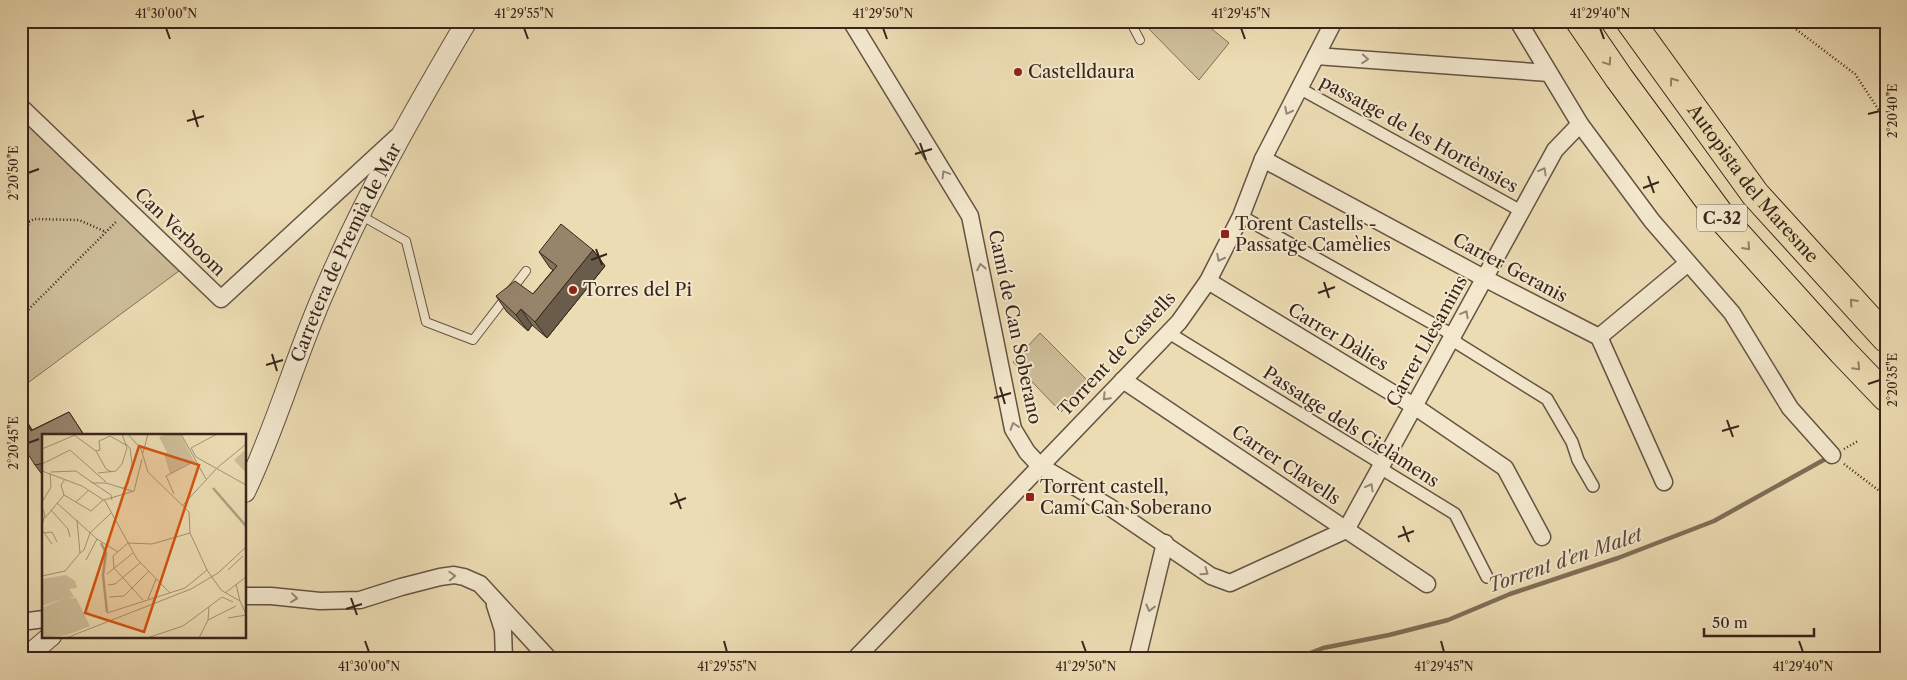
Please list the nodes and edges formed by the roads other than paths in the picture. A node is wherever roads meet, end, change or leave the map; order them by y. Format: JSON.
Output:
{"nodes":[{"id":1,"x":851,"y":21,"type":"edge"},
{"id":2,"x":1130,"y":21,"type":"edge"},
{"id":3,"x":1334,"y":21,"type":"edge"},
{"id":4,"x":1518,"y":21,"type":"edge"},
{"id":5,"x":1580,"y":21,"type":"edge"},
{"id":6,"x":1630,"y":21,"type":"edge"},
{"id":7,"x":461,"y":23,"type":"edge"},
{"id":8,"x":1140,"y":40,"type":"dead end"},
{"id":9,"x":1316,"y":56,"type":"junction"},
{"id":10,"x":1549,"y":72,"type":"junction"},
{"id":11,"x":1299,"y":88,"type":"junction"},
{"id":12,"x":21,"y":107,"type":"edge"},
{"id":13,"x":1580,"y":124,"type":"junction"},
{"id":14,"x":402,"y":133,"type":"junction"},
{"id":15,"x":1263,"y":159,"type":"junction"},
{"id":16,"x":1521,"y":211,"type":"junction"},
{"id":17,"x":360,"y":215,"type":"junction"},
{"id":18,"x":1241,"y":216,"type":"junction"},
{"id":19,"x":1688,"y":263,"type":"junction"},
{"id":20,"x":526,"y":271,"type":"dead end"},
{"id":21,"x":1484,"y":278,"type":"junction"},
{"id":22,"x":1208,"y":281,"type":"junction"},
{"id":23,"x":1169,"y":333,"type":"junction"},
{"id":24,"x":1453,"y":335,"type":"junction"},
{"id":25,"x":1599,"y":337,"type":"junction"},
{"id":26,"x":1886,"y":338,"type":"edge"},
{"id":27,"x":1122,"y":380,"type":"junction"},
{"id":28,"x":1886,"y":397,"type":"edge"},
{"id":29,"x":1414,"y":406,"type":"junction"},
{"id":30,"x":1832,"y":456,"type":"road end"},
{"id":31,"x":1382,"y":464,"type":"junction"},
{"id":32,"x":1040,"y":466,"type":"junction"},
{"id":33,"x":1664,"y":482,"type":"dead end"},
{"id":34,"x":1593,"y":486,"type":"dead end"},
{"id":35,"x":246,"y":490,"type":"edge"},
{"id":36,"x":1346,"y":530,"type":"junction"},
{"id":37,"x":1542,"y":537,"type":"dead end"},
{"id":38,"x":1165,"y":543,"type":"junction"},
{"id":39,"x":1487,"y":576,"type":"dead end"},
{"id":40,"x":1427,"y":584,"type":"dead end"},
{"id":41,"x":246,"y":596,"type":"edge"},
{"id":42,"x":493,"y":599,"type":"junction"},
{"id":43,"x":42,"y":619,"type":"edge"},
{"id":44,"x":21,"y":622,"type":"edge"},
{"id":45,"x":49,"y":638,"type":"edge"},
{"id":46,"x":24,"y":659,"type":"edge"},
{"id":47,"x":504,"y":659,"type":"edge"},
{"id":48,"x":549,"y":659,"type":"edge"},
{"id":49,"x":855,"y":659,"type":"edge"},
{"id":50,"x":1137,"y":659,"type":"edge"}],
"edges":[{"from":32,"to":1,"type":"street","name":"Camí de Can Soberano","one_way":true},
{"from":2,"to":8,"type":"lane"},
{"from":3,"to":9,"type":"street","name":"Torrent de Castells"},
{"from":4,"to":10,"type":"street"},
{"from":5,"to":28,"type":"highway","number":"C-32","one_way":true},
{"from":26,"to":6,"type":"highway","name":"Autopista del Maresme","number":"C-32","one_way":true},
{"from":7,"to":14,"type":"street","name":"Carretera de Premià de Mar"},
{"from":9,"to":10,"type":"street","one_way":true},
{"from":9,"to":11,"type":"street","name":"Torrent de Castells"},
{"from":10,"to":13,"type":"street"},
{"from":11,"to":15,"type":"street","name":"Torrent de Castells","one_way":true},
{"from":11,"to":16,"type":"street","name":"passatge de les Hortènsies"},
{"from":12,"to":14,"type":"street","name":"Can Verboom"},
{"from":16,"to":13,"type":"street","name":"Carrer Llesamins","one_way":true},
{"from":13,"to":19,"type":"street"},
{"from":14,"to":17,"type":"street","name":"Carretera de Premià de Mar"},
{"from":15,"to":18,"type":"street","name":"Torrent de Castells"},
{"from":15,"to":21,"type":"street","name":"Carrer Geranis"},
{"from":16,"to":21,"type":"street","name":"Carrer Llesamins"},
{"from":17,"to":20,"type":"lane"},
{"from":17,"to":35,"type":"street","name":"Carretera de Premià de Mar"},
{"from":18,"to":22,"type":"street","name":"Torrent de Castells","one_way":true},
{"from":18,"to":24,"type":"street"},
{"from":19,"to":25,"type":"street"},
{"from":19,"to":30,"type":"street"},
{"from":24,"to":21,"type":"street","name":"Carrer Llesamins","one_way":true},
{"from":21,"to":25,"type":"street","name":"Carrer Geranis"},
{"from":22,"to":23,"type":"street","name":"Torrent de Castells"},
{"from":22,"to":29,"type":"street","name":"Carrer Dàlies"},
{"from":23,"to":27,"type":"street","name":"Torrent de Castells"},
{"from":23,"to":31,"type":"street","name":"Passatge dels Ciclàmens"},
{"from":24,"to":29,"type":"street","name":"Carrer Llesamins"},
{"from":24,"to":34,"type":"street"},
{"from":25,"to":33,"type":"street"},
{"from":27,"to":32,"type":"street","name":"Torrent de Castells","one_way":true},
{"from":27,"to":36,"type":"street","name":"Carrer Clavells"},
{"from":29,"to":31,"type":"street","name":"Carrer Llesamins"},
{"from":29,"to":37,"type":"street","name":"Carrer Dàlies"},
{"from":36,"to":31,"type":"street","name":"Carrer Llesamins","one_way":true},
{"from":31,"to":39,"type":"street","name":"Passatge dels Ciclàmens"},
{"from":32,"to":38,"type":"street","name":"Camí de Can Soberano"},
{"from":32,"to":49,"type":"street","name":"Torrent de Castells"},
{"from":38,"to":36,"type":"street","name":"Camí de Can Soberano","one_way":true},
{"from":36,"to":40,"type":"street","name":"Carrer Clavells"},
{"from":38,"to":50,"type":"street","one_way":true},
{"from":41,"to":42,"type":"street","one_way":true},
{"from":42,"to":47,"type":"street"},
{"from":42,"to":48,"type":"street"},
{"from":43,"to":44,"type":"street"},
{"from":45,"to":46,"type":"street"}]}
